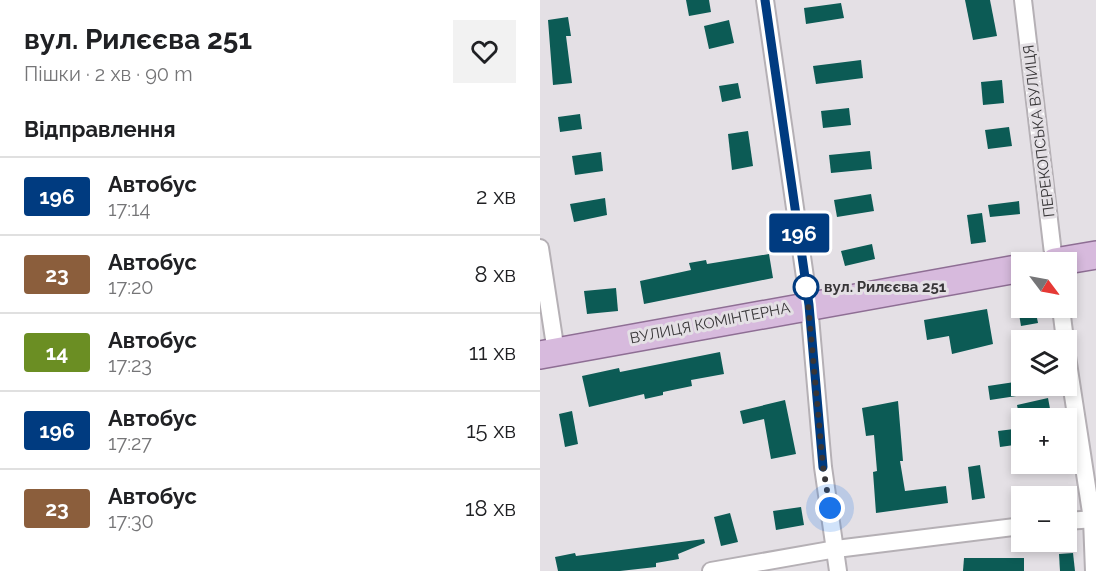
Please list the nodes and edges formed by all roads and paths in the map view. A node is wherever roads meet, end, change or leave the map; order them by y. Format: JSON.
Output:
{"nodes":[{"id":1,"x":765,"y":0,"type":"edge"},
{"id":2,"x":1023,"y":0,"type":"edge"},
{"id":3,"x":540,"y":248,"type":"edge"},
{"id":4,"x":1054,"y":252,"type":"edge"},
{"id":5,"x":1096,"y":255,"type":"edge"},
{"id":6,"x":1077,"y":258,"type":"edge"},
{"id":7,"x":1011,"y":270,"type":"edge"},
{"id":8,"x":809,"y":305,"type":"junction"},
{"id":9,"x":548,"y":353,"type":"edge"},
{"id":10,"x":1074,"y":396,"type":"edge"},
{"id":11,"x":1094,"y":519,"type":"edge"},
{"id":12,"x":1077,"y":520,"type":"edge"},
{"id":13,"x":1011,"y":527,"type":"edge"},
{"id":14,"x":836,"y":549,"type":"junction"},
{"id":15,"x":711,"y":571,"type":"edge"},
{"id":16,"x":838,"y":571,"type":"edge"},
{"id":17,"x":1094,"y":571,"type":"edge"}],
"edges":[{"from":1,"to":8,"type":"street"},
{"from":2,"to":4,"type":"street","name":"ПЕРЕКОПСЬКА ВУЛИЦЯ"},
{"from":3,"to":9,"type":"street"},
{"from":5,"to":6,"type":"main road"},
{"from":7,"to":8,"type":"main road","name":"ВУЛИЦЯ КОМІНТЕРНА"},
{"from":8,"to":9,"type":"main road","name":"ВУЛИЦЯ КОМІНТЕРНА"},
{"from":8,"to":14,"type":"street"},
{"from":10,"to":11,"type":"street"},
{"from":11,"to":12,"type":"street"},
{"from":11,"to":17,"type":"street"},
{"from":13,"to":14,"type":"street"},
{"from":14,"to":15,"type":"street"},
{"from":14,"to":16,"type":"street"}]}
